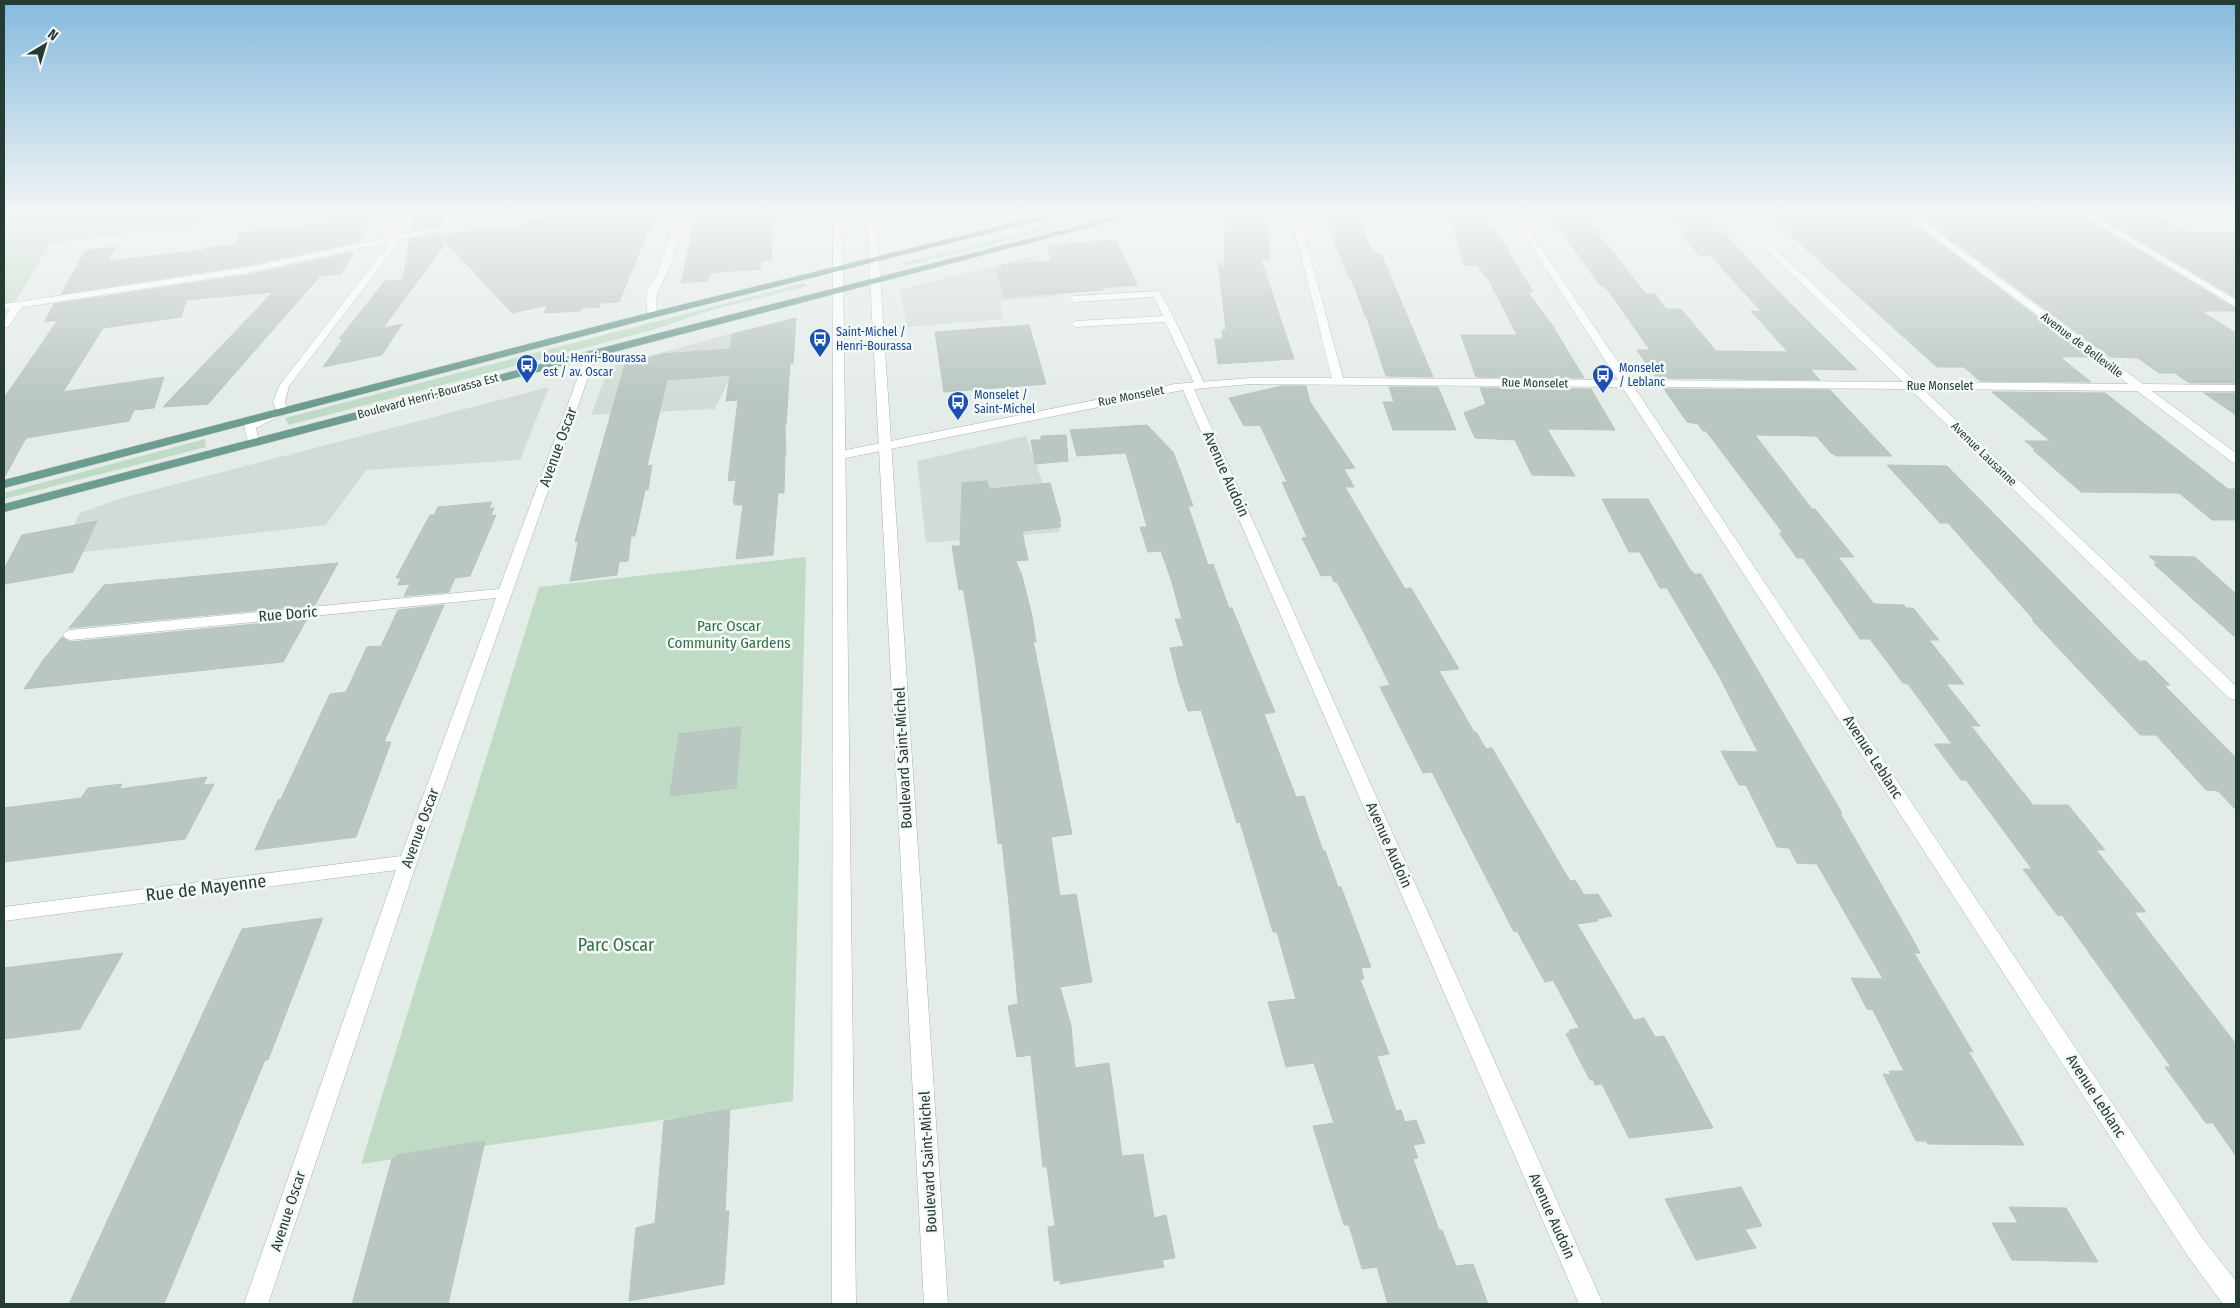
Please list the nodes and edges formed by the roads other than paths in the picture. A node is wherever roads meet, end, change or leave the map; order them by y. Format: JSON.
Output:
{"nodes":[{"id":1,"x":229,"y":273,"type":"edge"},
{"id":2,"x":371,"y":273,"type":"edge"},
{"id":3,"x":662,"y":273,"type":"edge"},
{"id":4,"x":818,"y":273,"type":"edge"},
{"id":5,"x":838,"y":273,"type":"edge"},
{"id":6,"x":875,"y":273,"type":"edge"},
{"id":7,"x":903,"y":273,"type":"edge"},
{"id":8,"x":1310,"y":273,"type":"edge"},
{"id":9,"x":1554,"y":273,"type":"edge"},
{"id":10,"x":1795,"y":273,"type":"edge"},
{"id":11,"x":1987,"y":273,"type":"edge"},
{"id":12,"x":2184,"y":273,"type":"edge"},
{"id":13,"x":876,"y":280,"type":"junction"},
{"id":14,"x":839,"y":289,"type":"junction"},
{"id":15,"x":1074,"y":299,"type":"dead end"},
{"id":16,"x":2236,"y":304,"type":"edge"},
{"id":17,"x":18,"y":306,"type":"junction"},
{"id":18,"x":4,"y":307,"type":"edge"},
{"id":19,"x":652,"y":315,"type":"junction"},
{"id":20,"x":1169,"y":319,"type":"junction"},
{"id":21,"x":1076,"y":324,"type":"dead end"},
{"id":22,"x":4,"y":325,"type":"edge"},
{"id":23,"x":589,"y":354,"type":"junction"},
{"id":24,"x":1338,"y":381,"type":"junction"},
{"id":25,"x":1628,"y":384,"type":"junction"},
{"id":26,"x":1194,"y":385,"type":"junction"},
{"id":27,"x":1912,"y":386,"type":"junction"},
{"id":28,"x":2139,"y":387,"type":"junction"},
{"id":29,"x":2236,"y":388,"type":"edge"},
{"id":30,"x":282,"y":411,"type":"junction"},
{"id":31,"x":253,"y":442,"type":"junction"},
{"id":32,"x":884,"y":446,"type":"junction"},
{"id":33,"x":840,"y":454,"type":"junction"},
{"id":34,"x":2236,"y":459,"type":"edge"},
{"id":35,"x":4,"y":484,"type":"edge"},
{"id":36,"x":4,"y":508,"type":"edge"},
{"id":37,"x":506,"y":593,"type":"junction"},
{"id":38,"x":70,"y":635,"type":"dead end"},
{"id":39,"x":2236,"y":695,"type":"edge"},
{"id":40,"x":408,"y":862,"type":"junction"},
{"id":41,"x":4,"y":914,"type":"edge"},
{"id":42,"x":2236,"y":1301,"type":"edge"},
{"id":43,"x":256,"y":1304,"type":"edge"},
{"id":44,"x":844,"y":1304,"type":"edge"},
{"id":45,"x":936,"y":1304,"type":"edge"},
{"id":46,"x":1591,"y":1304,"type":"edge"}],
"edges":[{"from":1,"to":17,"type":"street"},
{"from":2,"to":30,"type":"street"},
{"from":3,"to":19,"type":"street"},
{"from":4,"to":19,"type":"main road","name":"Boulevard Henri-Bourassa Est"},
{"from":5,"to":14,"type":"street"},
{"from":6,"to":13,"type":"street","name":"Boulevard Saint-Michel"},
{"from":7,"to":13,"type":"main road","name":"Boulevard Henri-Bourassa Est"},
{"from":8,"to":24,"type":"street"},
{"from":9,"to":25,"type":"street","name":"Avenue Leblanc"},
{"from":10,"to":27,"type":"street","name":"Avenue Lausanne"},
{"from":11,"to":28,"type":"street","name":"Avenue de Belleville"},
{"from":12,"to":16,"type":"street"},
{"from":13,"to":14,"type":"main road","name":"Boulevard Henri-Bourassa Est"},
{"from":13,"to":32,"type":"street","name":"Boulevard Saint-Michel"},
{"from":14,"to":23,"type":"main road","name":"Boulevard Henri-Bourassa Est"},
{"from":14,"to":33,"type":"street"},
{"from":15,"to":20,"type":"street","name":"Avenue Audoin"},
{"from":17,"to":18,"type":"street"},
{"from":17,"to":22,"type":"street"},
{"from":19,"to":30,"type":"main road","name":"Boulevard Henri-Bourassa Est"},
{"from":20,"to":21,"type":"street"},
{"from":20,"to":26,"type":"street","name":"Avenue Audoin"},
{"from":23,"to":31,"type":"main road","name":"Boulevard Henri-Bourassa Est"},
{"from":23,"to":37,"type":"street","name":"Avenue Oscar"},
{"from":24,"to":25,"type":"street","name":"Rue Monselet"},
{"from":24,"to":26,"type":"street","name":"Rue Monselet"},
{"from":25,"to":27,"type":"street","name":"Rue Monselet"},
{"from":25,"to":42,"type":"street","name":"Avenue Leblanc"},
{"from":26,"to":32,"type":"street","name":"Rue Monselet"},
{"from":26,"to":46,"type":"street","name":"Avenue Audoin"},
{"from":27,"to":28,"type":"street","name":"Rue Monselet"},
{"from":27,"to":39,"type":"street","name":"Avenue Lausanne"},
{"from":28,"to":29,"type":"street","name":"Rue Monselet"},
{"from":28,"to":34,"type":"street","name":"Avenue de Belleville"},
{"from":30,"to":31,"type":"street"},
{"from":30,"to":35,"type":"main road","name":"Boulevard Henri-Bourassa Est"},
{"from":31,"to":36,"type":"main road","name":"Boulevard Henri-Bourassa Est"},
{"from":32,"to":33,"type":"street","name":"Rue Monselet"},
{"from":32,"to":45,"type":"street","name":"Boulevard Saint-Michel"},
{"from":33,"to":44,"type":"street"},
{"from":37,"to":38,"type":"street","name":"Rue Doric"},
{"from":37,"to":40,"type":"street","name":"Avenue Oscar"},
{"from":40,"to":41,"type":"street","name":"Rue de Mayenne"},
{"from":40,"to":43,"type":"street","name":"Avenue Oscar"}]}
